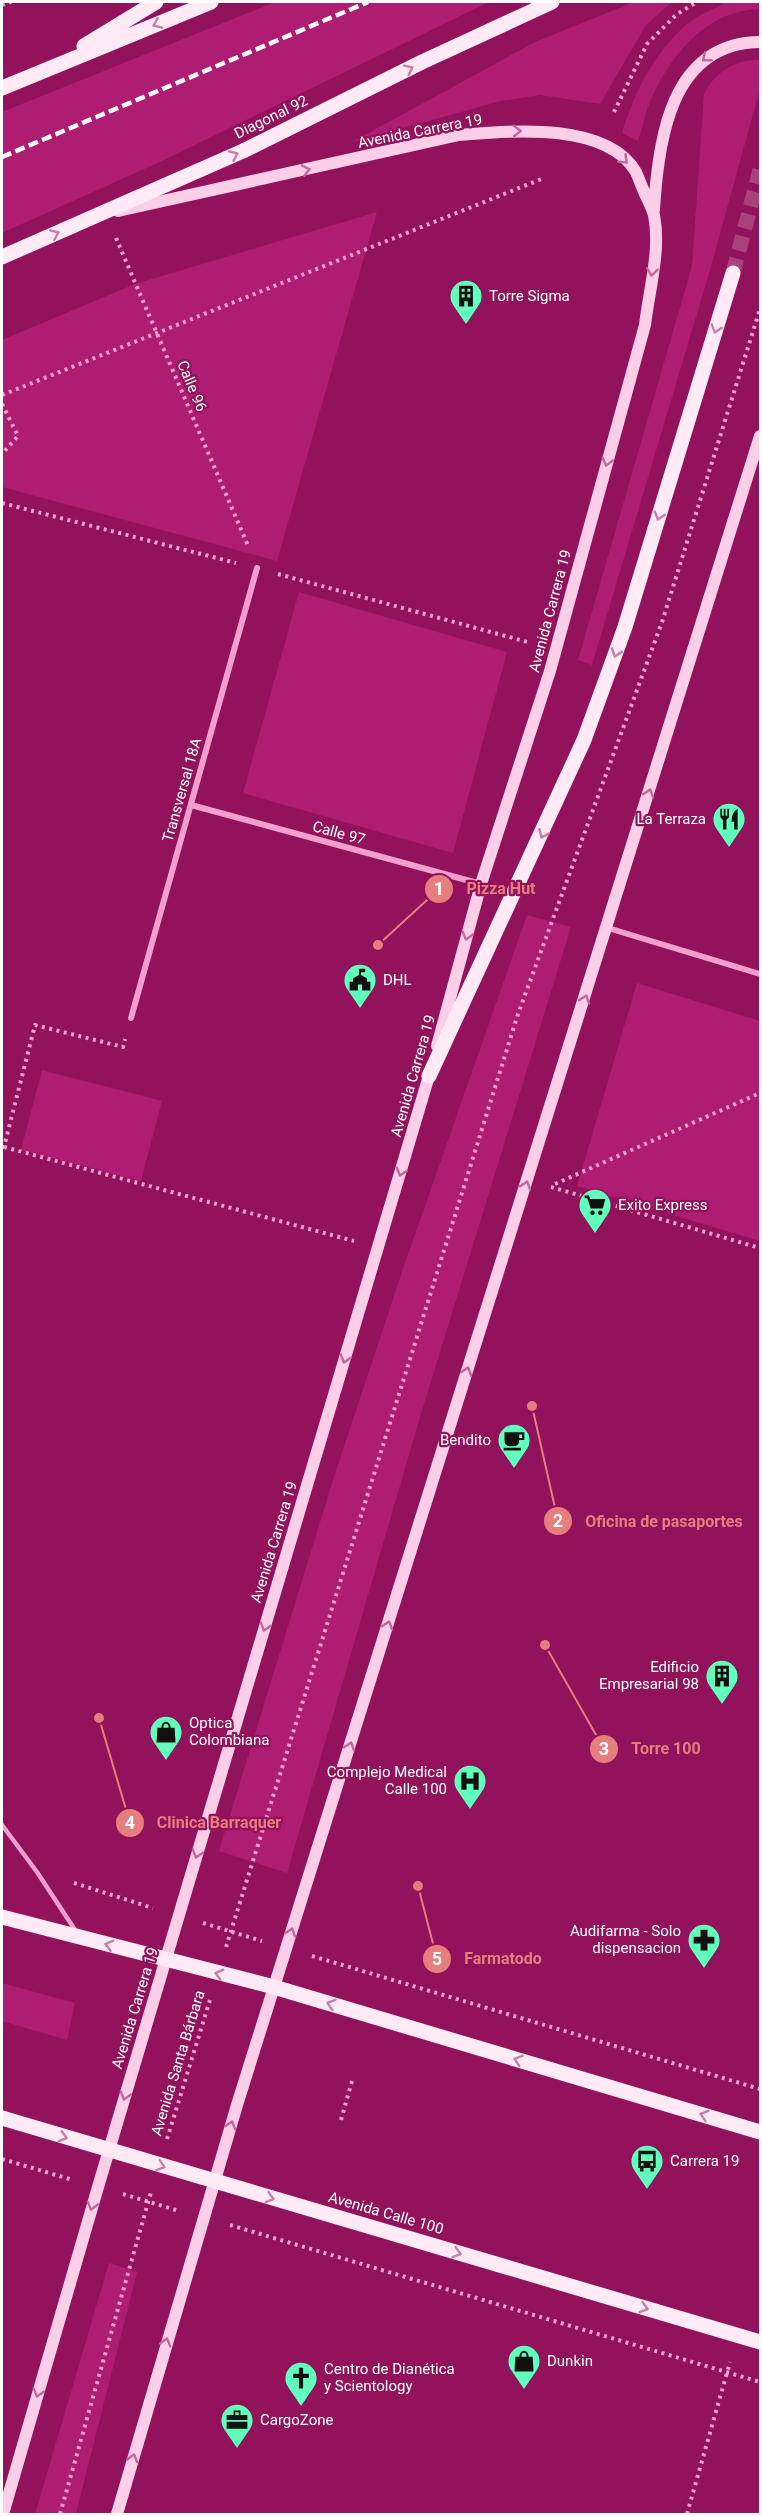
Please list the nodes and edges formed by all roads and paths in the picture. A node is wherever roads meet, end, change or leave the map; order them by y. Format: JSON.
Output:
{"nodes":[{"id":1,"x":11,"y":2,"type":"edge"},
{"id":2,"x":156,"y":2,"type":"edge"},
{"id":3,"x":211,"y":2,"type":"edge"},
{"id":4,"x":552,"y":2,"type":"edge"},
{"id":5,"x":698,"y":2,"type":"edge"},
{"id":6,"x":2,"y":5,"type":"edge"},
{"id":7,"x":760,"y":42,"type":"edge"},
{"id":8,"x":43,"y":71,"type":"junction"},
{"id":9,"x":2,"y":88,"type":"edge"},
{"id":10,"x":615,"y":112,"type":"dead end"},
{"id":11,"x":544,"y":178,"type":"dead end"},
{"id":12,"x":105,"y":213,"type":"junction"},
{"id":13,"x":654,"y":214,"type":"junction"},
{"id":14,"x":2,"y":257,"type":"edge"},
{"id":15,"x":733,"y":273,"type":"tunnel mouth"},
{"id":16,"x":156,"y":333,"type":"junction"},
{"id":17,"x":2,"y":395,"type":"edge"},
{"id":18,"x":2,"y":404,"type":"edge"},
{"id":19,"x":760,"y":436,"type":"edge"},
{"id":20,"x":2,"y":454,"type":"edge"},
{"id":21,"x":2,"y":503,"type":"edge"},
{"id":22,"x":257,"y":568,"type":"junction"},
{"id":23,"x":555,"y":650,"type":"junction"},
{"id":24,"x":190,"y":805,"type":"junction"},
{"id":25,"x":481,"y":884,"type":"junction"},
{"id":26,"x":556,"y":910,"type":"dead end"},
{"id":27,"x":608,"y":928,"type":"junction"},
{"id":28,"x":760,"y":974,"type":"edge"},
{"id":29,"x":130,"y":1018,"type":"joint"},
{"id":30,"x":429,"y":1076,"type":"junction"},
{"id":31,"x":760,"y":1093,"type":"edge"},
{"id":32,"x":3,"y":1147,"type":"edge"},
{"id":33,"x":357,"y":1242,"type":"dead end"},
{"id":34,"x":760,"y":1248,"type":"edge"},
{"id":35,"x":2,"y":1825,"type":"edge"},
{"id":36,"x":122,"y":1899,"type":"dead end"},
{"id":37,"x":178,"y":1916,"type":"junction"},
{"id":38,"x":2,"y":1917,"type":"edge"},
{"id":39,"x":231,"y":1931,"type":"junction"},
{"id":40,"x":81,"y":1937,"type":"junction"},
{"id":41,"x":286,"y":1948,"type":"junction"},
{"id":42,"x":165,"y":1960,"type":"junction"},
{"id":43,"x":219,"y":1973,"type":"junction"},
{"id":44,"x":274,"y":1987,"type":"junction"},
{"id":45,"x":352,"y":2081,"type":"dead end"},
{"id":46,"x":760,"y":2090,"type":"edge"},
{"id":47,"x":2,"y":2118,"type":"edge"},
{"id":48,"x":341,"y":2120,"type":"dead end"},
{"id":49,"x":760,"y":2132,"type":"edge"},
{"id":50,"x":109,"y":2150,"type":"junction"},
{"id":51,"x":2,"y":2158,"type":"edge"},
{"id":52,"x":159,"y":2165,"type":"junction"},
{"id":53,"x":47,"y":2172,"type":"dead end"},
{"id":54,"x":213,"y":2181,"type":"junction"},
{"id":55,"x":305,"y":2248,"type":"dead end"},
{"id":56,"x":737,"y":2335,"type":"junction"},
{"id":57,"x":760,"y":2342,"type":"edge"},
{"id":58,"x":728,"y":2372,"type":"junction"},
{"id":59,"x":760,"y":2382,"type":"edge"},
{"id":60,"x":3,"y":2514,"type":"edge"},
{"id":61,"x":60,"y":2514,"type":"edge"},
{"id":62,"x":117,"y":2514,"type":"edge"},
{"id":63,"x":687,"y":2514,"type":"edge"}],
"edges":[{"from":1,"to":6,"type":"path"},
{"from":2,"to":8,"type":"main road"},
{"from":3,"to":8,"type":"main road","one_way":true},
{"from":12,"to":4,"type":"main road","name":"Diagonal 92","one_way":true},
{"from":5,"to":10,"type":"path"},
{"from":7,"to":13,"type":"main road","one_way":true},
{"from":8,"to":9,"type":"main road"},
{"from":11,"to":16,"type":"path"},
{"from":12,"to":13,"type":"main road","name":"Avenida Carrera 19","one_way":true},
{"from":14,"to":12,"type":"main road","name":"Diagonal 92","one_way":true},
{"from":12,"to":16,"type":"path","name":"Calle 96"},
{"from":13,"to":23,"type":"main road","name":"Avenida Carrera 19","one_way":true},
{"from":15,"to":30,"type":"main road","one_way":true},
{"from":16,"to":17,"type":"path"},
{"from":16,"to":22,"type":"path","name":"Calle 96"},
{"from":18,"to":20,"type":"path"},
{"from":27,"to":19,"type":"main road","one_way":true},
{"from":21,"to":22,"type":"path"},
{"from":22,"to":23,"type":"path"},
{"from":22,"to":24,"type":"street","name":"Transversal 18A"},
{"from":23,"to":25,"type":"main road","name":"Avenida Carrera 19"},
{"from":24,"to":25,"type":"street","name":"Calle 97"},
{"from":24,"to":29,"type":"street","name":"Transversal 18A"},
{"from":25,"to":30,"type":"main road","name":"Avenida Carrera 19","one_way":true},
{"from":26,"to":39,"type":"path","name":"Avenida Santa Bárbara"},
{"from":27,"to":28,"type":"street"},
{"from":41,"to":27,"type":"main road","one_way":true},
{"from":29,"to":32,"type":"path"},
{"from":30,"to":37,"type":"main road","name":"Avenida Carrera 19","one_way":true},
{"from":31,"to":34,"type":"path"},
{"from":32,"to":33,"type":"path"},
{"from":35,"to":40,"type":"lane"},
{"from":36,"to":37,"type":"path"},
{"from":37,"to":39,"type":"path"},
{"from":37,"to":42,"type":"main road","name":"Avenida Carrera 19"},
{"from":38,"to":40,"type":"main road"},
{"from":39,"to":41,"type":"path"},
{"from":39,"to":43,"type":"path","name":"Avenida Santa Bárbara"},
{"from":42,"to":40,"type":"main road","one_way":true},
{"from":41,"to":44,"type":"main road"},
{"from":41,"to":46,"type":"path"},
{"from":42,"to":43,"type":"main road"},
{"from":42,"to":50,"type":"main road","name":"Avenida Carrera 19","one_way":true},
{"from":44,"to":43,"type":"main road","one_way":true},
{"from":43,"to":52,"type":"path","name":"Avenida Santa Bárbara"},
{"from":49,"to":44,"type":"main road","one_way":true},
{"from":54,"to":44,"type":"main road","one_way":true},
{"from":45,"to":48,"type":"path"},
{"from":47,"to":50,"type":"main road","name":"Avenida Calle 100","one_way":true},
{"from":50,"to":52,"type":"main road","name":"Avenida Calle 100"},
{"from":50,"to":60,"type":"main road","name":"Avenida Carrera 19","one_way":true},
{"from":51,"to":53,"type":"path"},
{"from":52,"to":54,"type":"main road","name":"Avenida Calle 100","one_way":true},
{"from":52,"to":61,"type":"path","name":"Avenida Santa Bárbara"},
{"from":54,"to":56,"type":"main road","name":"Avenida Calle 100","one_way":true},
{"from":62,"to":54,"type":"main road","one_way":true},
{"from":55,"to":58,"type":"path"},
{"from":56,"to":57,"type":"main road","name":"Avenida Calle 100"},
{"from":56,"to":58,"type":"path"},
{"from":58,"to":59,"type":"path"},
{"from":58,"to":63,"type":"path"}]}
